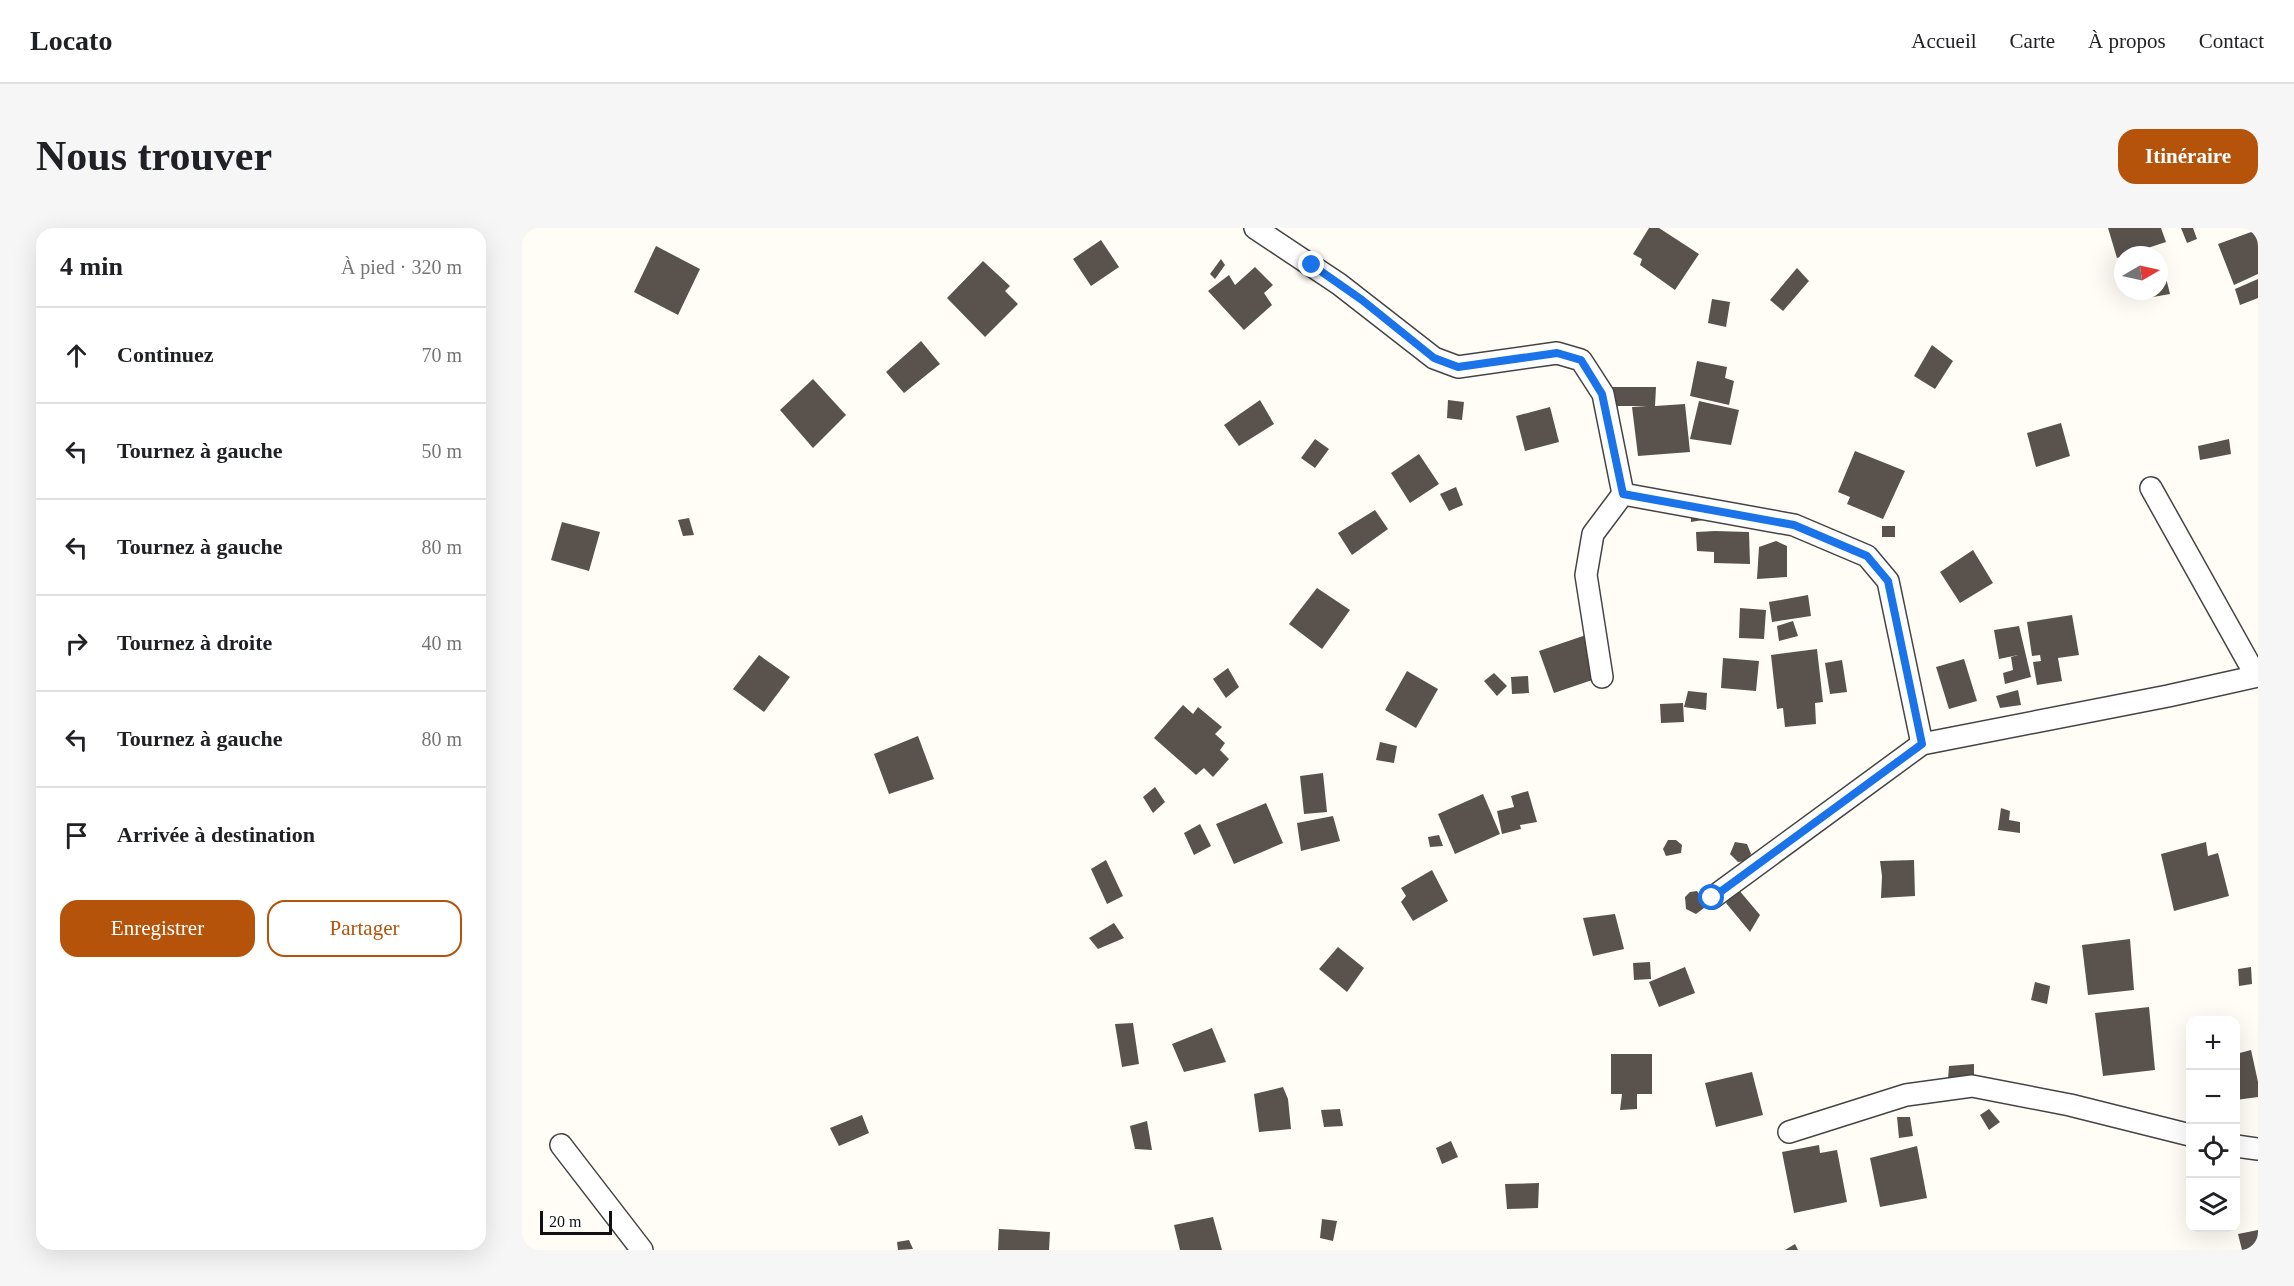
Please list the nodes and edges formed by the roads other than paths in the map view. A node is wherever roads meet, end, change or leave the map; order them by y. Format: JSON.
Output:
{"nodes":[{"id":1,"x":1255,"y":228,"type":"edge"},
{"id":2,"x":2151,"y":488,"type":"dead end"},
{"id":3,"x":1623,"y":494,"type":"junction"},
{"id":4,"x":2257,"y":676,"type":"edge"},
{"id":5,"x":1602,"y":677,"type":"dead end"},
{"id":6,"x":1922,"y":744,"type":"junction"},
{"id":7,"x":1712,"y":898,"type":"dead end"},
{"id":8,"x":1789,"y":1132,"type":"dead end"},
{"id":9,"x":2186,"y":1134,"type":"edge"},
{"id":10,"x":561,"y":1145,"type":"dead end"},
{"id":11,"x":2240,"y":1147,"type":"edge"},
{"id":12,"x":2258,"y":1149,"type":"edge"},
{"id":13,"x":642,"y":1250,"type":"edge"}],
"edges":[{"from":1,"to":3,"type":"street"},
{"from":2,"to":4,"type":"street"},
{"from":3,"to":5,"type":"street"},
{"from":3,"to":6,"type":"street"},
{"from":4,"to":6,"type":"street"},
{"from":6,"to":7,"type":"street"},
{"from":8,"to":9,"type":"street"},
{"from":10,"to":13,"type":"street"},
{"from":11,"to":12,"type":"street"}]}
